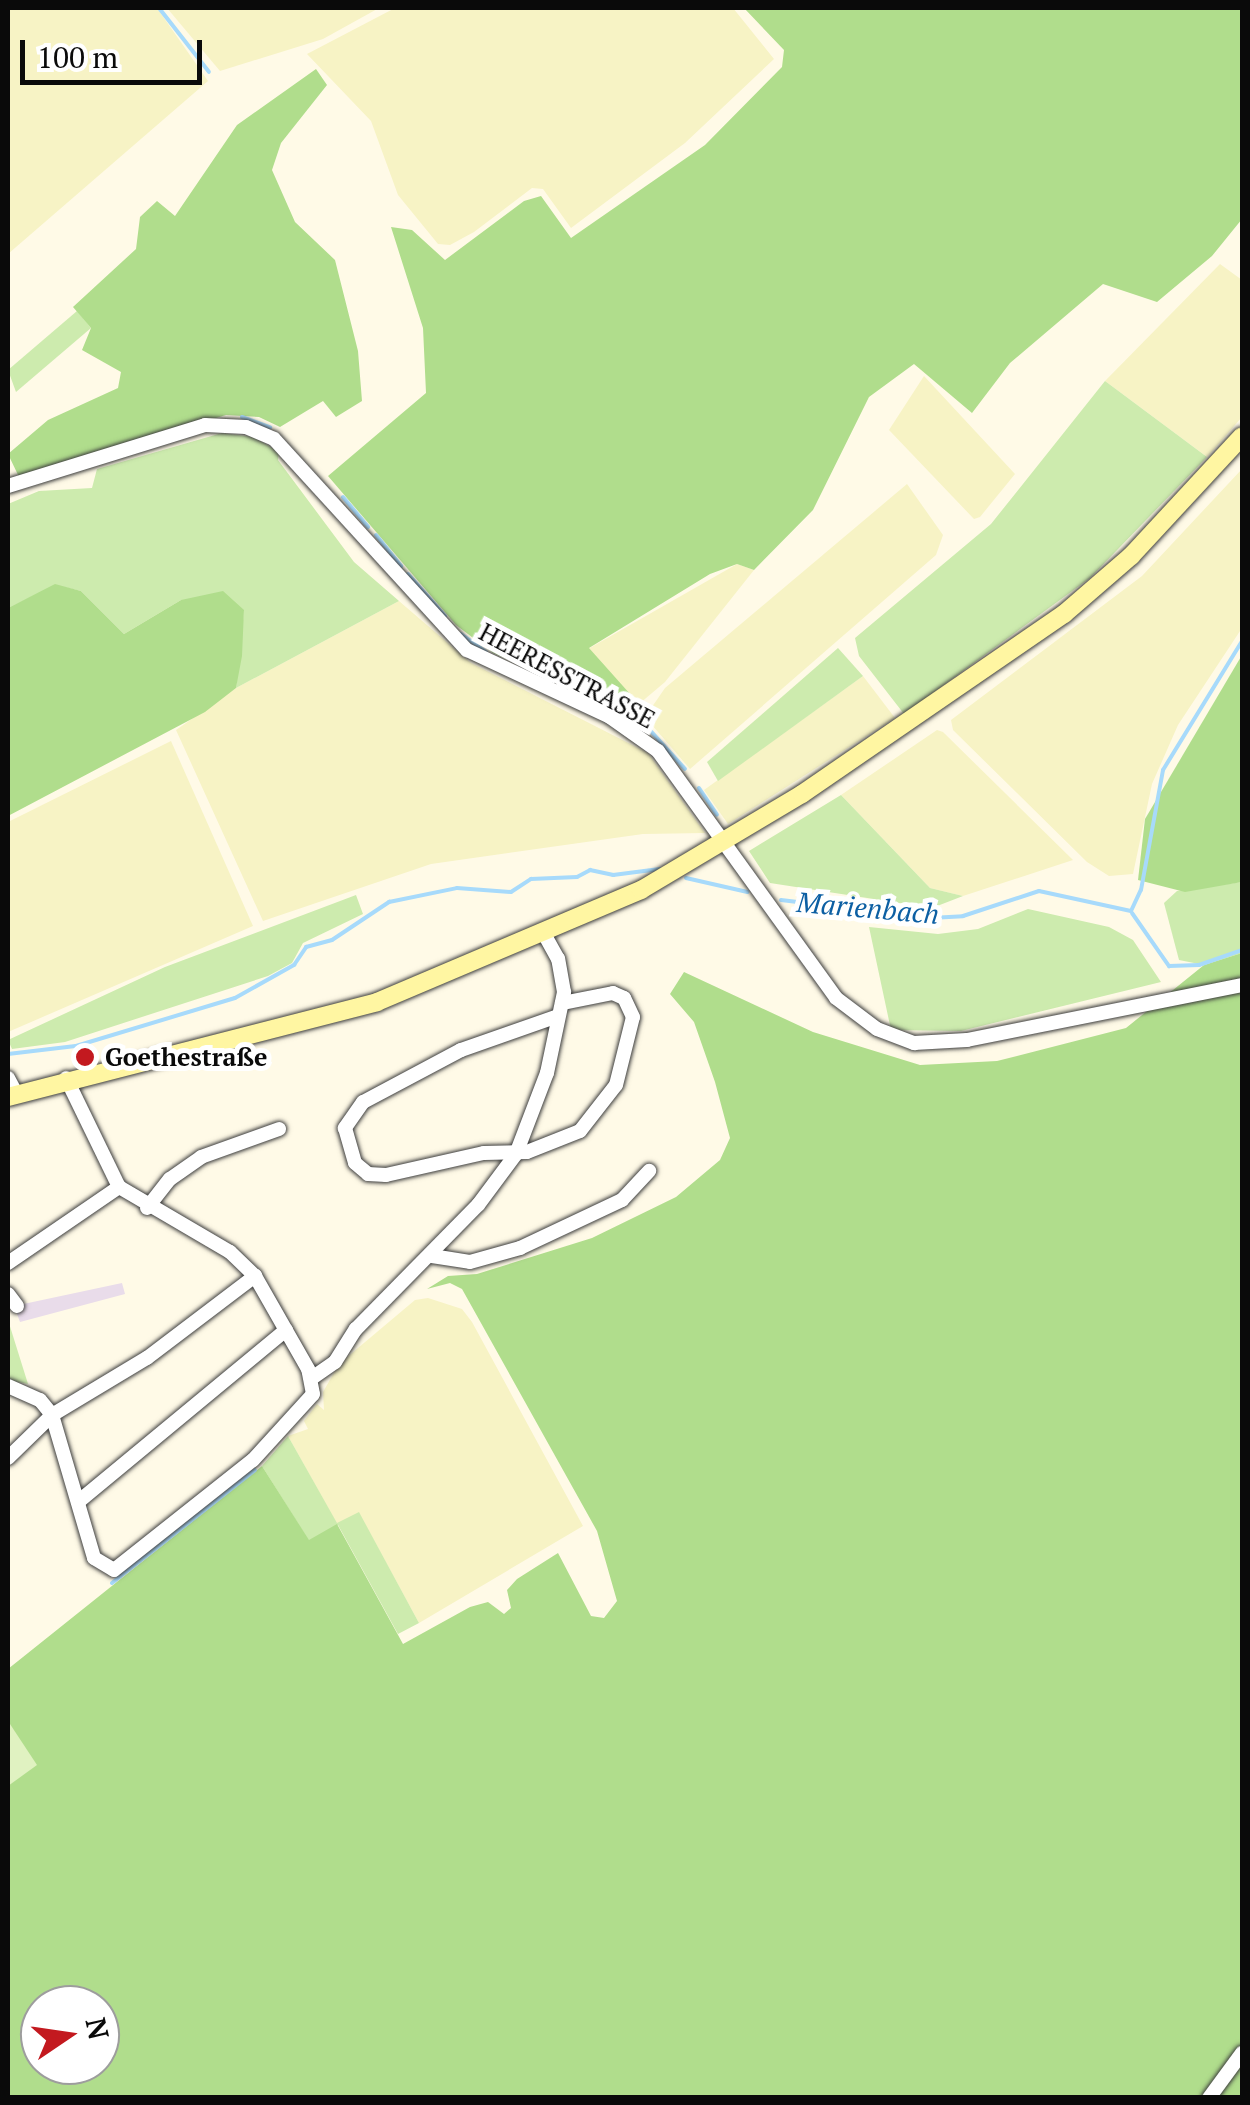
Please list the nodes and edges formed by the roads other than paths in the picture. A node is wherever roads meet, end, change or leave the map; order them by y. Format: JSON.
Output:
{"nodes":[{"id":1,"x":1242,"y":436,"type":"edge"},
{"id":2,"x":8,"y":486,"type":"edge"},
{"id":3,"x":727,"y":842,"type":"junction"},
{"id":4,"x":544,"y":934,"type":"junction"},
{"id":5,"x":1242,"y":985,"type":"edge"},
{"id":6,"x":560,"y":1009,"type":"junction"},
{"id":7,"x":66,"y":1078,"type":"junction"},
{"id":8,"x":10,"y":1089,"type":"edge"},
{"id":9,"x":280,"y":1129,"type":"dead end"},
{"id":10,"x":516,"y":1154,"type":"junction"},
{"id":11,"x":650,"y":1172,"type":"dead end"},
{"id":12,"x":118,"y":1187,"type":"junction"},
{"id":13,"x":146,"y":1208,"type":"junction"},
{"id":14,"x":432,"y":1256,"type":"junction"},
{"id":15,"x":8,"y":1263,"type":"edge"},
{"id":16,"x":255,"y":1276,"type":"junction"},
{"id":17,"x":286,"y":1330,"type":"junction"},
{"id":18,"x":312,"y":1378,"type":"junction"},
{"id":19,"x":8,"y":1386,"type":"edge"},
{"id":20,"x":52,"y":1415,"type":"junction"},
{"id":21,"x":8,"y":1458,"type":"edge"},
{"id":22,"x":78,"y":1502,"type":"junction"},
{"id":23,"x":1242,"y":2053,"type":"edge"},
{"id":24,"x":1209,"y":2098,"type":"edge"}],
"edges":[{"from":1,"to":3,"type":"street"},
{"from":2,"to":3,"type":"street","name":"HEERESSTRASSE"},
{"from":3,"to":4,"type":"street"},
{"from":3,"to":5,"type":"street","name":"HEERESSTRASSE"},
{"from":4,"to":6,"type":"street"},
{"from":4,"to":7,"type":"street"},
{"from":6,"to":10,"type":"street"},
{"from":6,"to":10,"type":"street"},
{"from":6,"to":10,"type":"street"},
{"from":7,"to":8,"type":"street"},
{"from":7,"to":12,"type":"street"},
{"from":9,"to":13,"type":"street"},
{"from":10,"to":14,"type":"street"},
{"from":11,"to":14,"type":"street"},
{"from":12,"to":13,"type":"street"},
{"from":12,"to":15,"type":"street"},
{"from":13,"to":16,"type":"street"},
{"from":14,"to":18,"type":"street"},
{"from":16,"to":17,"type":"street"},
{"from":16,"to":20,"type":"street"},
{"from":17,"to":18,"type":"street"},
{"from":17,"to":22,"type":"street"},
{"from":18,"to":22,"type":"street"},
{"from":19,"to":20,"type":"street"},
{"from":20,"to":21,"type":"street"},
{"from":20,"to":22,"type":"street"},
{"from":23,"to":24,"type":"street"}]}
